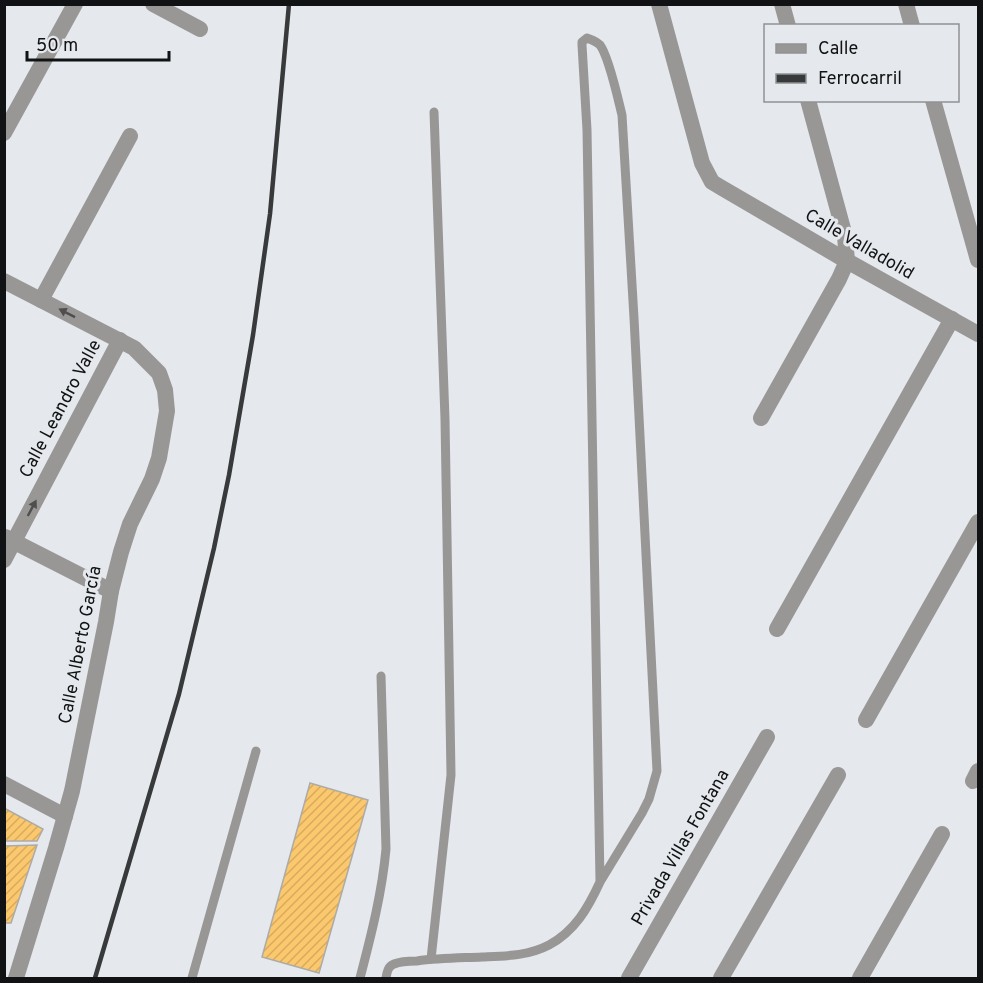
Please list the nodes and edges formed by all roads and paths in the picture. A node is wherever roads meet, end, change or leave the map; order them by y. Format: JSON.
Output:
{"nodes":[{"id":1,"x":75,"y":4,"type":"edge"},
{"id":2,"x":153,"y":4,"type":"edge"},
{"id":3,"x":658,"y":4,"type":"edge"},
{"id":4,"x":782,"y":4,"type":"edge"},
{"id":5,"x":906,"y":4,"type":"edge"},
{"id":6,"x":787,"y":24,"type":"edge"},
{"id":7,"x":911,"y":24,"type":"edge"},
{"id":8,"x":200,"y":29,"type":"dead end"},
{"id":9,"x":809,"y":102,"type":"edge"},
{"id":10,"x":934,"y":102,"type":"edge"},
{"id":11,"x":434,"y":112,"type":"dead end"},
{"id":12,"x":4,"y":133,"type":"edge"},
{"id":13,"x":130,"y":136,"type":"dead end"},
{"id":14,"x":978,"y":260,"type":"edge"},
{"id":15,"x":847,"y":261,"type":"junction"},
{"id":16,"x":4,"y":281,"type":"edge"},
{"id":17,"x":41,"y":300,"type":"junction"},
{"id":18,"x":952,"y":319,"type":"junction"},
{"id":19,"x":978,"y":334,"type":"edge"},
{"id":20,"x":120,"y":340,"type":"junction"},
{"id":21,"x":761,"y":418,"type":"dead end"},
{"id":22,"x":978,"y":522,"type":"edge"},
{"id":23,"x":9,"y":540,"type":"edge"},
{"id":24,"x":4,"y":560,"type":"edge"},
{"id":25,"x":111,"y":591,"type":"junction"},
{"id":26,"x":777,"y":628,"type":"dead end"},
{"id":27,"x":381,"y":676,"type":"dead end"},
{"id":28,"x":866,"y":720,"type":"dead end"},
{"id":29,"x":767,"y":737,"type":"dead end"},
{"id":30,"x":256,"y":751,"type":"dead end"},
{"id":31,"x":838,"y":775,"type":"dead end"},
{"id":32,"x":4,"y":784,"type":"edge"},
{"id":33,"x":65,"y":816,"type":"junction"},
{"id":34,"x":942,"y":834,"type":"dead end"},
{"id":35,"x":600,"y":882,"type":"junction"},
{"id":36,"x":431,"y":959,"type":"junction"},
{"id":37,"x":16,"y":978,"type":"edge"},
{"id":38,"x":192,"y":978,"type":"edge"},
{"id":39,"x":360,"y":978,"type":"edge"},
{"id":40,"x":386,"y":978,"type":"edge"},
{"id":41,"x":629,"y":978,"type":"edge"},
{"id":42,"x":721,"y":978,"type":"edge"},
{"id":43,"x":860,"y":978,"type":"edge"}],
"edges":[{"from":1,"to":12,"type":"street"},
{"from":2,"to":8,"type":"street"},
{"from":3,"to":15,"type":"street","name":"Calle Valladolid"},
{"from":4,"to":6,"type":"street"},
{"from":5,"to":7,"type":"street"},
{"from":9,"to":15,"type":"street"},
{"from":10,"to":14,"type":"street"},
{"from":11,"to":36,"type":"lane"},
{"from":13,"to":17,"type":"street"},
{"from":15,"to":18,"type":"street","name":"Calle Valladolid"},
{"from":15,"to":21,"type":"street"},
{"from":16,"to":17,"type":"street","name":"Calle Alberto García"},
{"from":20,"to":17,"type":"street","name":"Calle Alberto García","one_way":true},
{"from":18,"to":19,"type":"street","name":"Calle Valladolid"},
{"from":18,"to":26,"type":"street"},
{"from":23,"to":20,"type":"street","name":"Calle Leandro Valle","one_way":true},
{"from":20,"to":25,"type":"street","name":"Calle Alberto García"},
{"from":22,"to":28,"type":"street"},
{"from":23,"to":24,"type":"street","name":"Calle Leandro Valle"},
{"from":23,"to":25,"type":"street"},
{"from":25,"to":33,"type":"street","name":"Calle Alberto García"},
{"from":27,"to":39,"type":"lane"},
{"from":29,"to":41,"type":"street","name":"Privada Villas Fontana"},
{"from":30,"to":38,"type":"lane"},
{"from":31,"to":42,"type":"street"},
{"from":32,"to":33,"type":"street"},
{"from":33,"to":37,"type":"street","name":"Calle Alberto García"},
{"from":34,"to":43,"type":"street"},
{"from":35,"to":35,"type":"lane"},
{"from":35,"to":36,"type":"lane"},
{"from":36,"to":40,"type":"lane"}]}
